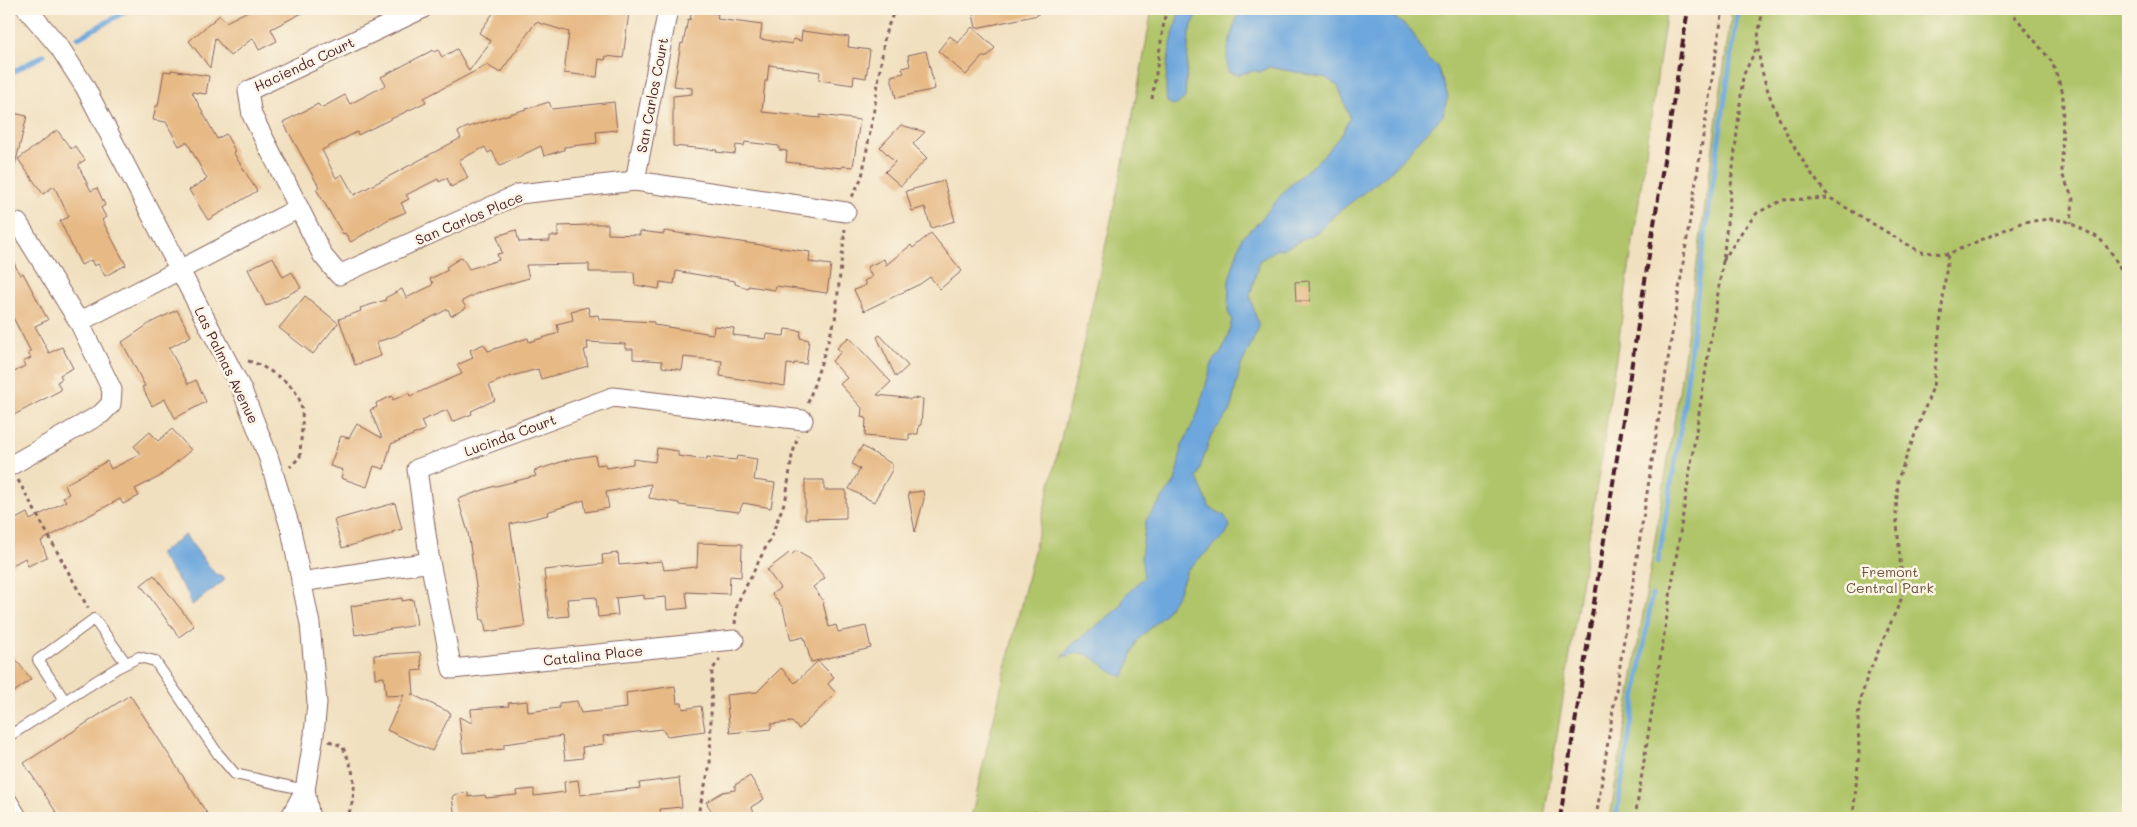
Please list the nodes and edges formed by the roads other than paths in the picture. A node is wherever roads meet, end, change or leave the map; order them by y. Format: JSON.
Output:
{"nodes":[{"id":1,"x":26,"y":9,"type":"edge"},
{"id":2,"x":422,"y":9,"type":"edge"},
{"id":3,"x":668,"y":9,"type":"edge"},
{"id":4,"x":636,"y":181,"type":"junction"},
{"id":5,"x":298,"y":208,"type":"junction"},
{"id":6,"x":846,"y":212,"type":"road end"},
{"id":7,"x":9,"y":227,"type":"edge"},
{"id":8,"x":180,"y":269,"type":"junction"},
{"id":9,"x":79,"y":322,"type":"junction"},
{"id":10,"x":803,"y":420,"type":"road end"},
{"id":11,"x":10,"y":466,"type":"edge"},
{"id":12,"x":430,"y":562,"type":"junction"},
{"id":13,"x":301,"y":582,"type":"junction"},
{"id":14,"x":734,"y":640,"type":"road end"},
{"id":15,"x":126,"y":663,"type":"junction"},
{"id":16,"x":452,"y":669,"type":"joint"},
{"id":17,"x":65,"y":700,"type":"junction"},
{"id":18,"x":9,"y":736,"type":"edge"},
{"id":19,"x":305,"y":790,"type":"junction"},
{"id":20,"x":9,"y":795,"type":"edge"},
{"id":21,"x":23,"y":818,"type":"edge"},
{"id":22,"x":290,"y":818,"type":"edge"},
{"id":23,"x":310,"y":818,"type":"edge"}],
"edges":[{"from":1,"to":8,"type":"street","name":"Las Palmas Avenue"},
{"from":2,"to":5,"type":"street","name":"Hacienda Court"},
{"from":3,"to":4,"type":"street","name":"San Carlos Court"},
{"from":4,"to":5,"type":"street","name":"San Carlos Place"},
{"from":4,"to":6,"type":"street","name":"San Carlos Place"},
{"from":5,"to":8,"type":"street"},
{"from":7,"to":9,"type":"street"},
{"from":8,"to":9,"type":"street"},
{"from":8,"to":13,"type":"street","name":"Las Palmas Avenue"},
{"from":9,"to":11,"type":"street"},
{"from":10,"to":12,"type":"street","name":"Lucinda Court"},
{"from":12,"to":13,"type":"street"},
{"from":12,"to":16,"type":"street","name":"Lucinda Court"},
{"from":13,"to":19,"type":"street","name":"Las Palmas Avenue"},
{"from":14,"to":16,"type":"street","name":"Catalina Place"},
{"from":15,"to":17,"type":"lane"},
{"from":15,"to":17,"type":"lane"},
{"from":15,"to":19,"type":"lane"},
{"from":17,"to":18,"type":"lane"},
{"from":19,"to":22,"type":"street","name":"Las Palmas Avenue"},
{"from":19,"to":23,"type":"street","name":"Las Palmas Avenue"},
{"from":20,"to":21,"type":"lane"}]}
